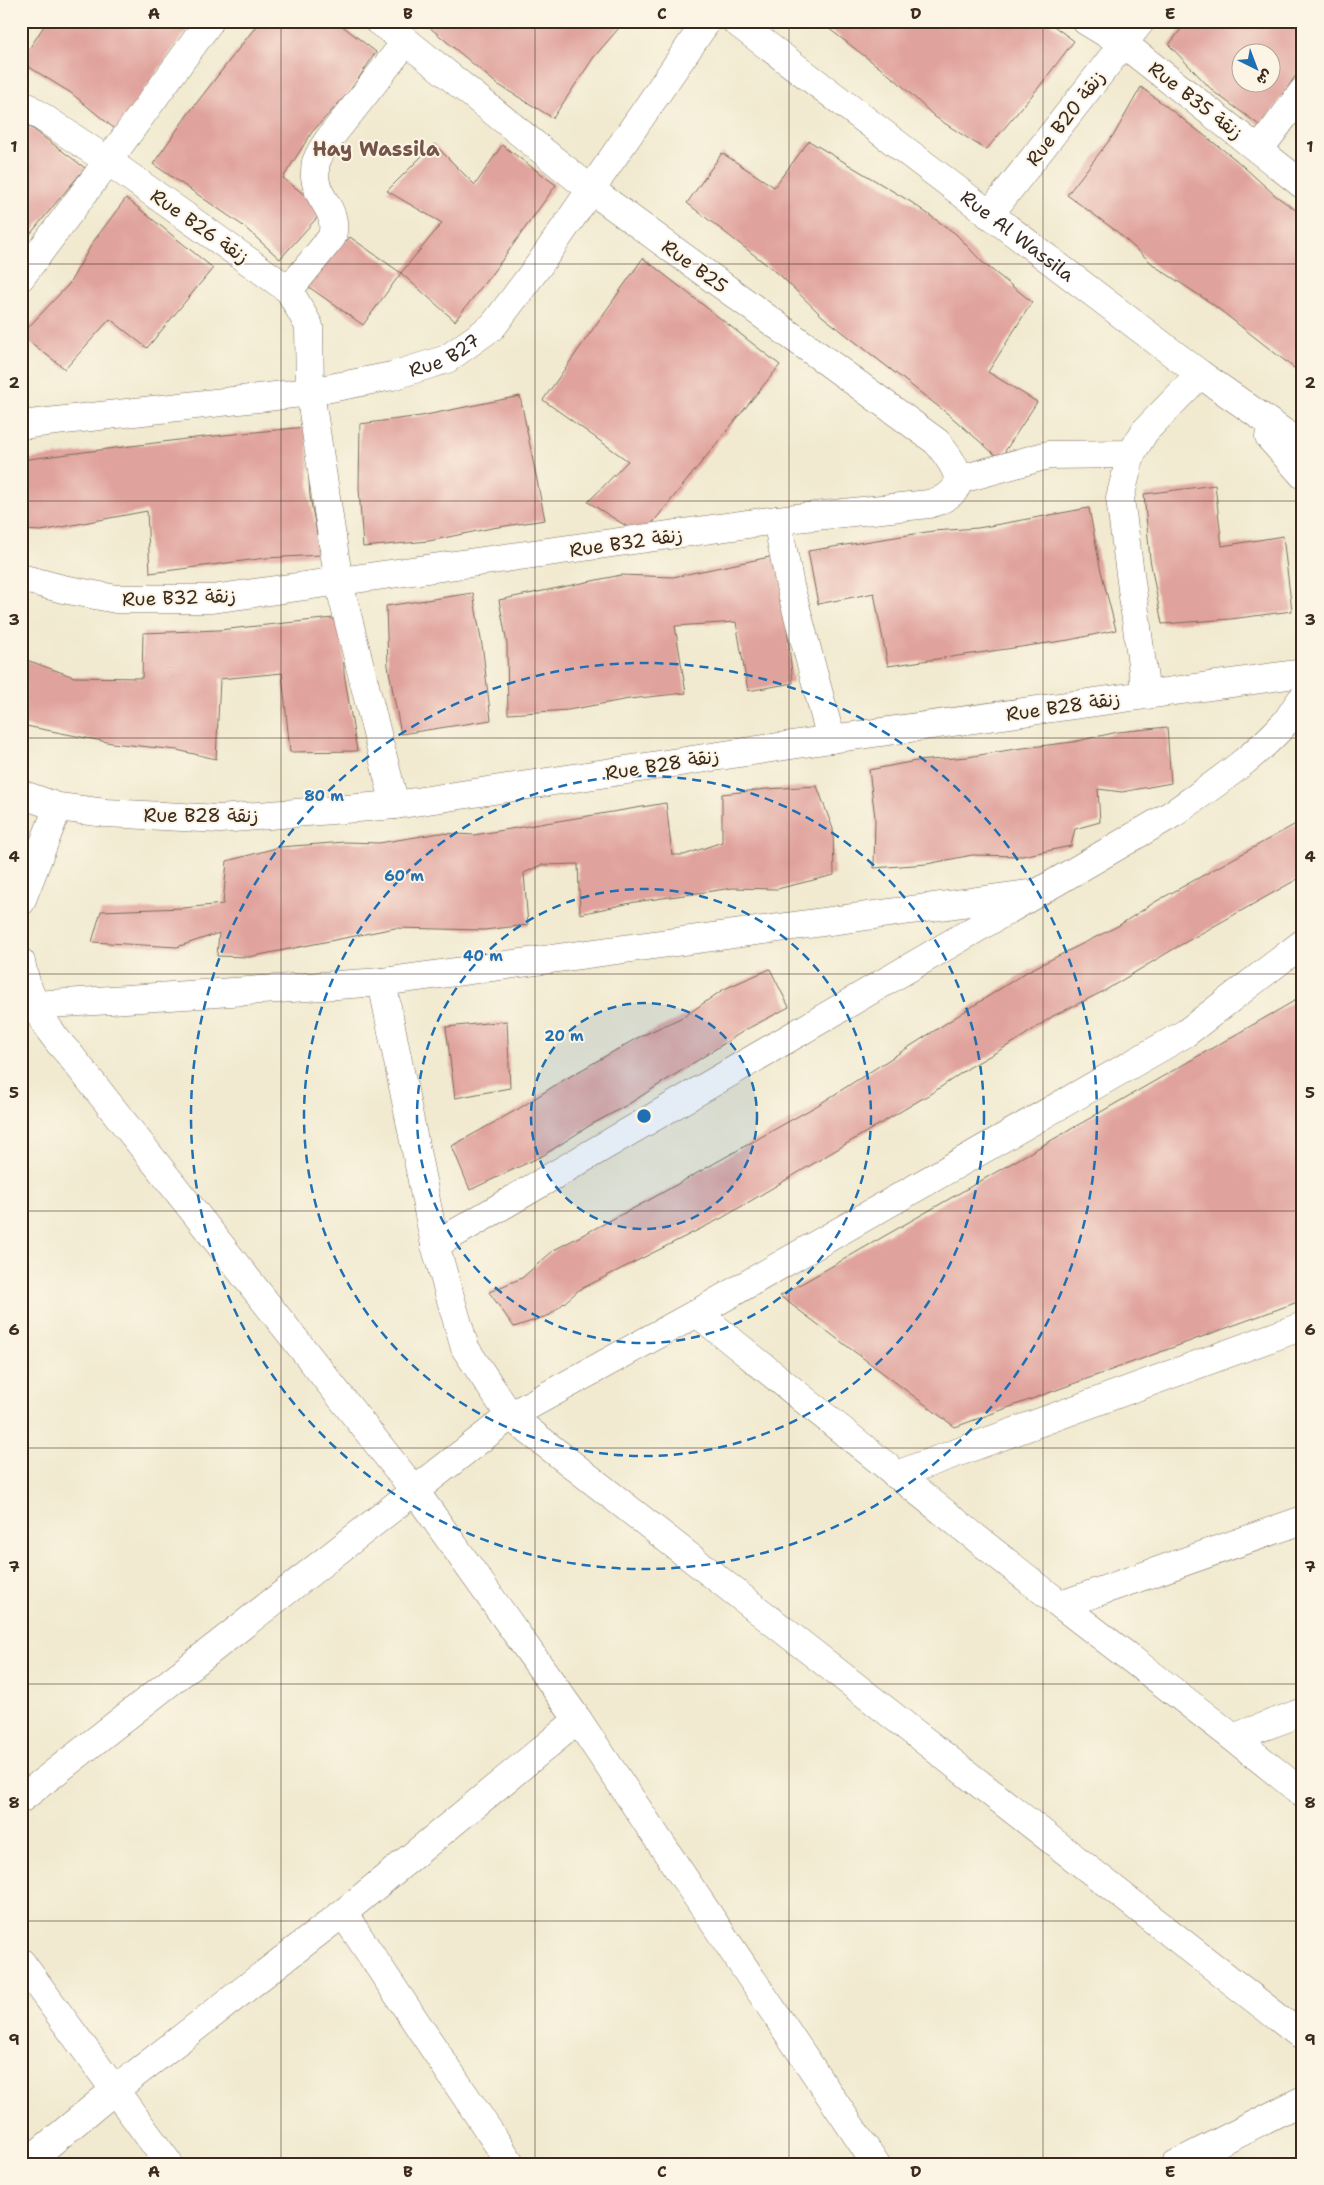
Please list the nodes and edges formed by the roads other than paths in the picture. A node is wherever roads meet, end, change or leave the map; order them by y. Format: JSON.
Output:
{"nodes":[{"id":1,"x":210,"y":21,"type":"edge"},
{"id":2,"x":378,"y":21,"type":"edge"},
{"id":3,"x":707,"y":21,"type":"edge"},
{"id":4,"x":735,"y":21,"type":"edge"},
{"id":5,"x":1086,"y":21,"type":"edge"},
{"id":6,"x":1141,"y":21,"type":"edge"},
{"id":7,"x":406,"y":41,"type":"junction"},
{"id":8,"x":1124,"y":44,"type":"junction"},
{"id":9,"x":1303,"y":92,"type":"edge"},
{"id":10,"x":21,"y":103,"type":"edge"},
{"id":11,"x":1260,"y":150,"type":"junction"},
{"id":12,"x":108,"y":162,"type":"junction"},
{"id":13,"x":1303,"y":184,"type":"edge"},
{"id":14,"x":590,"y":189,"type":"junction"},
{"id":15,"x":989,"y":214,"type":"junction"},
{"id":16,"x":21,"y":277,"type":"edge"},
{"id":17,"x":289,"y":290,"type":"junction"},
{"id":18,"x":1200,"y":374,"type":"junction"},
{"id":19,"x":310,"y":392,"type":"junction"},
{"id":20,"x":1230,"y":396,"type":"junction"},
{"id":21,"x":21,"y":425,"type":"edge"},
{"id":22,"x":1303,"y":446,"type":"edge"},
{"id":23,"x":1131,"y":454,"type":"junction"},
{"id":24,"x":1303,"y":475,"type":"edge"},
{"id":25,"x":958,"y":480,"type":"junction"},
{"id":26,"x":777,"y":520,"type":"junction"},
{"id":27,"x":21,"y":578,"type":"edge"},
{"id":28,"x":339,"y":583,"type":"junction"},
{"id":29,"x":1303,"y":673,"type":"edge"},
{"id":30,"x":1146,"y":695,"type":"junction"},
{"id":31,"x":1303,"y":698,"type":"edge"},
{"id":32,"x":831,"y":739,"type":"junction"},
{"id":33,"x":21,"y":794,"type":"edge"},
{"id":34,"x":395,"y":805,"type":"junction"},
{"id":35,"x":58,"y":807,"type":"junction"},
{"id":36,"x":1042,"y":892,"type":"junction"},
{"id":37,"x":21,"y":902,"type":"edge"},
{"id":38,"x":1303,"y":943,"type":"edge"},
{"id":39,"x":21,"y":962,"type":"edge"},
{"id":40,"x":382,"y":982,"type":"junction"},
{"id":41,"x":35,"y":1005,"type":"junction"},
{"id":42,"x":435,"y":1245,"type":"junction"},
{"id":43,"x":697,"y":1313,"type":"junction"},
{"id":44,"x":1303,"y":1326,"type":"edge"},
{"id":45,"x":510,"y":1416,"type":"junction"},
{"id":46,"x":896,"y":1475,"type":"junction"},
{"id":47,"x":415,"y":1491,"type":"junction"},
{"id":48,"x":1303,"y":1520,"type":"edge"},
{"id":49,"x":1061,"y":1605,"type":"junction"},
{"id":50,"x":1303,"y":1712,"type":"edge"},
{"id":51,"x":578,"y":1720,"type":"junction"},
{"id":52,"x":1235,"y":1737,"type":"junction"},
{"id":53,"x":1303,"y":1794,"type":"edge"},
{"id":54,"x":21,"y":1799,"type":"edge"},
{"id":55,"x":343,"y":1913,"type":"junction"},
{"id":56,"x":21,"y":1962,"type":"edge"},
{"id":57,"x":1303,"y":2037,"type":"edge"},
{"id":58,"x":116,"y":2089,"type":"junction"},
{"id":59,"x":1303,"y":2100,"type":"edge"},
{"id":60,"x":25,"y":2164,"type":"edge"},
{"id":61,"x":169,"y":2164,"type":"edge"},
{"id":62,"x":511,"y":2164,"type":"edge"},
{"id":63,"x":876,"y":2164,"type":"edge"},
{"id":64,"x":1176,"y":2164,"type":"edge"}],
"edges":[{"from":1,"to":12,"type":"street"},
{"from":2,"to":7,"type":"street","name":"Rue B25"},
{"from":3,"to":14,"type":"street","name":"Rue B27"},
{"from":4,"to":15,"type":"street","name":"Rue Al Wassila"},
{"from":5,"to":8,"type":"street","name":"Rue B35 زنقة"},
{"from":6,"to":8,"type":"street","name":"Rue B20 زنقة"},
{"from":7,"to":14,"type":"street","name":"Rue B25"},
{"from":7,"to":17,"type":"street"},
{"from":8,"to":11,"type":"street","name":"Rue B35 زنقة"},
{"from":8,"to":15,"type":"street","name":"Rue B20 زنقة"},
{"from":9,"to":11,"type":"street"},
{"from":10,"to":12,"type":"street","name":"Rue B26 زنقة"},
{"from":11,"to":13,"type":"street","name":"Rue B35 زنقة"},
{"from":12,"to":16,"type":"street"},
{"from":12,"to":17,"type":"street","name":"Rue B26 زنقة"},
{"from":14,"to":19,"type":"street","name":"Rue B27"},
{"from":14,"to":25,"type":"street","name":"Rue B25"},
{"from":15,"to":18,"type":"street","name":"Rue Al Wassila"},
{"from":17,"to":19,"type":"street","name":"Rue B26 زنقة"},
{"from":18,"to":20,"type":"street","name":"Rue Al Wassila"},
{"from":18,"to":23,"type":"street"},
{"from":19,"to":21,"type":"street","name":"Rue B27"},
{"from":19,"to":28,"type":"street"},
{"from":20,"to":22,"type":"street","name":"Rue Al Wassila"},
{"from":20,"to":24,"type":"street"},
{"from":23,"to":25,"type":"street"},
{"from":23,"to":30,"type":"street"},
{"from":25,"to":26,"type":"street","name":"Rue B32 زنقة"},
{"from":26,"to":28,"type":"street","name":"Rue B32 زنقة"},
{"from":26,"to":32,"type":"street"},
{"from":27,"to":28,"type":"street","name":"Rue B32 زنقة"},
{"from":28,"to":34,"type":"street"},
{"from":29,"to":30,"type":"street","name":"Rue B28 زنقة"},
{"from":30,"to":32,"type":"street","name":"Rue B28 زنقة"},
{"from":31,"to":36,"type":"street"},
{"from":32,"to":34,"type":"street","name":"Rue B28 زنقة"},
{"from":33,"to":35,"type":"street","name":"Rue B28 زنقة"},
{"from":34,"to":35,"type":"street","name":"Rue B28 زنقة"},
{"from":35,"to":37,"type":"street"},
{"from":36,"to":40,"type":"street"},
{"from":36,"to":42,"type":"street"},
{"from":38,"to":43,"type":"street"},
{"from":39,"to":41,"type":"street"},
{"from":40,"to":41,"type":"street"},
{"from":40,"to":42,"type":"street"},
{"from":41,"to":47,"type":"street"},
{"from":42,"to":45,"type":"street"},
{"from":43,"to":45,"type":"street"},
{"from":43,"to":46,"type":"street"},
{"from":44,"to":46,"type":"street"},
{"from":45,"to":47,"type":"street"},
{"from":45,"to":57,"type":"street"},
{"from":46,"to":49,"type":"street"},
{"from":47,"to":51,"type":"street"},
{"from":47,"to":54,"type":"street"},
{"from":48,"to":49,"type":"street"},
{"from":49,"to":52,"type":"street"},
{"from":50,"to":52,"type":"street"},
{"from":51,"to":55,"type":"street"},
{"from":51,"to":63,"type":"street"},
{"from":52,"to":53,"type":"street"},
{"from":55,"to":58,"type":"street"},
{"from":55,"to":62,"type":"street"},
{"from":56,"to":58,"type":"street"},
{"from":58,"to":60,"type":"street"},
{"from":58,"to":61,"type":"street"},
{"from":59,"to":64,"type":"street"}]}
